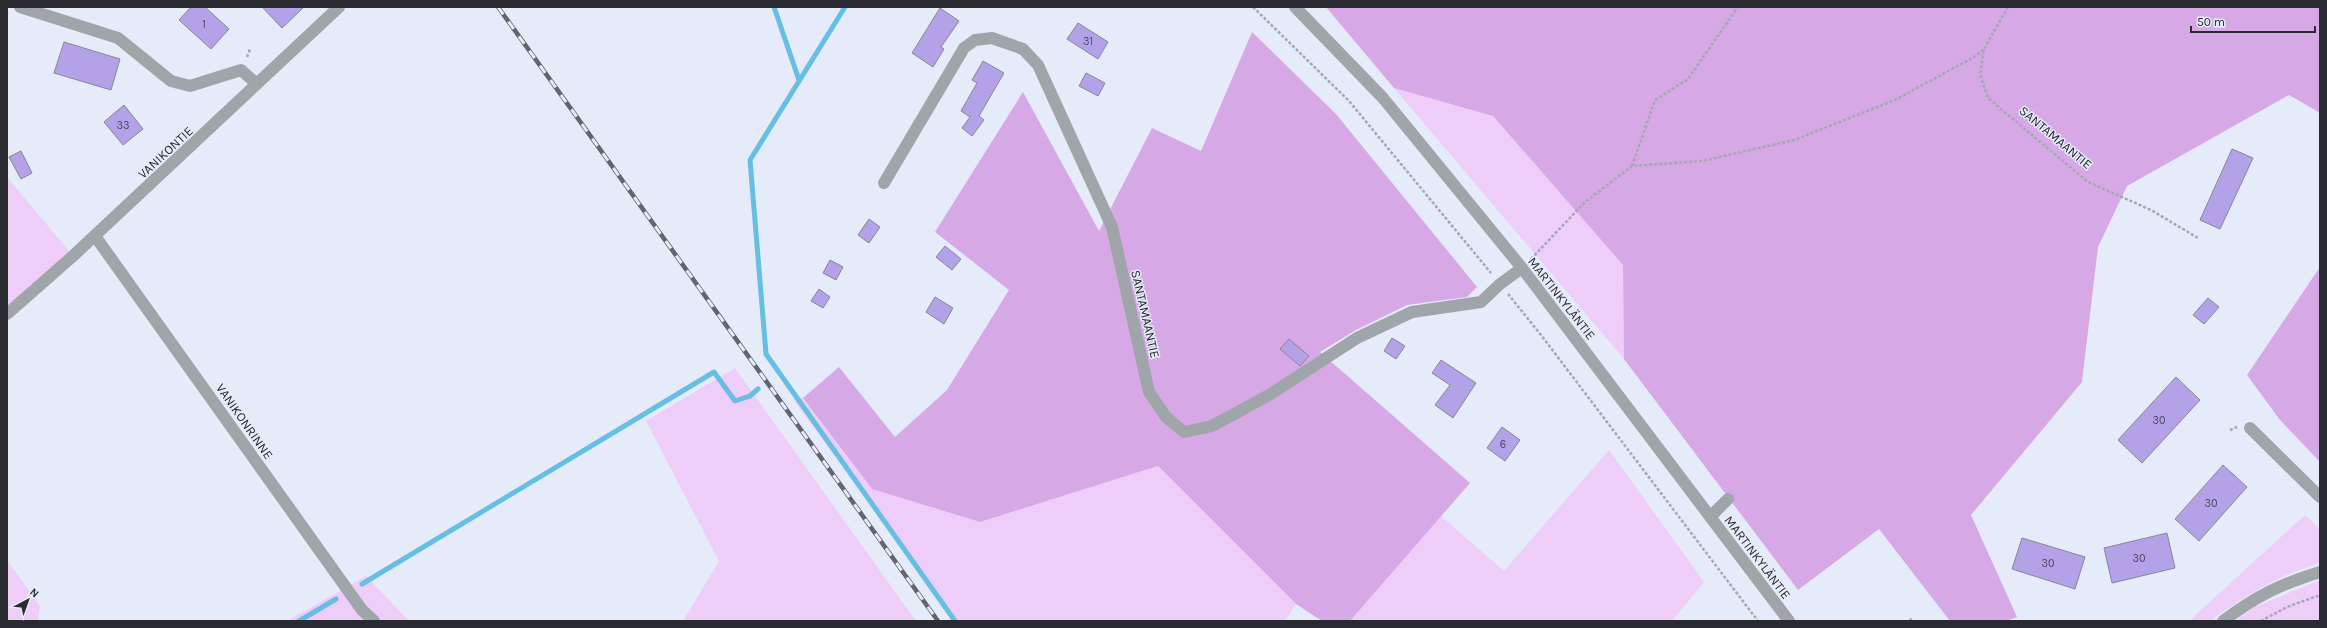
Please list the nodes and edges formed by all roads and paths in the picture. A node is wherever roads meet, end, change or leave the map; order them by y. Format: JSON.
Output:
{"nodes":[{"id":1,"x":20,"y":7,"type":"edge"},
{"id":2,"x":339,"y":7,"type":"edge"},
{"id":3,"x":1253,"y":7,"type":"edge"},
{"id":4,"x":1295,"y":7,"type":"edge"},
{"id":5,"x":1738,"y":7,"type":"edge"},
{"id":6,"x":2008,"y":7,"type":"edge"},
{"id":7,"x":1984,"y":49,"type":"junction"},
{"id":8,"x":257,"y":84,"type":"junction"},
{"id":9,"x":1632,"y":166,"type":"junction"},
{"id":10,"x":884,"y":183,"type":"dead end"},
{"id":11,"x":95,"y":236,"type":"junction"},
{"id":12,"x":2198,"y":238,"type":"dead end"},
{"id":13,"x":1522,"y":268,"type":"junction"},
{"id":14,"x":1500,"y":284,"type":"junction"},
{"id":15,"x":7,"y":314,"type":"edge"},
{"id":16,"x":2250,"y":428,"type":"dead end"},
{"id":17,"x":2320,"y":497,"type":"edge"},
{"id":18,"x":1728,"y":499,"type":"dead end"},
{"id":19,"x":1710,"y":516,"type":"junction"},
{"id":20,"x":2320,"y":572,"type":"edge"},
{"id":21,"x":2320,"y":595,"type":"edge"},
{"id":22,"x":1912,"y":617,"type":"dead end"},
{"id":23,"x":374,"y":621,"type":"edge"},
{"id":24,"x":1758,"y":621,"type":"edge"},
{"id":25,"x":1789,"y":621,"type":"edge"},
{"id":26,"x":1910,"y":621,"type":"edge"},
{"id":27,"x":2223,"y":621,"type":"edge"},
{"id":28,"x":2261,"y":621,"type":"edge"}],
"edges":[{"from":1,"to":8,"type":"street"},
{"from":2,"to":8,"type":"street","name":"VANIKONTIE"},
{"from":3,"to":14,"type":"path"},
{"from":4,"to":13,"type":"street","name":"MARTINKYLÄNTIE"},
{"from":5,"to":9,"type":"path"},
{"from":6,"to":7,"type":"path","name":"SANTAMAANTIE"},
{"from":7,"to":9,"type":"path"},
{"from":7,"to":12,"type":"path","name":"SANTAMAANTIE"},
{"from":8,"to":11,"type":"street","name":"VANIKONTIE"},
{"from":9,"to":13,"type":"path"},
{"from":10,"to":14,"type":"street","name":"SANTAMAANTIE"},
{"from":11,"to":15,"type":"street","name":"VANIKONTIE"},
{"from":11,"to":23,"type":"street","name":"VANIKONRINNE"},
{"from":13,"to":14,"type":"street","name":"SANTAMAANTIE"},
{"from":13,"to":19,"type":"street","name":"MARTINKYLÄNTIE"},
{"from":14,"to":24,"type":"path"},
{"from":16,"to":17,"type":"street"},
{"from":18,"to":19,"type":"street"},
{"from":19,"to":25,"type":"street","name":"MARTINKYLÄNTIE"},
{"from":20,"to":27,"type":"street"},
{"from":21,"to":28,"type":"path"},
{"from":22,"to":26,"type":"path"}]}
